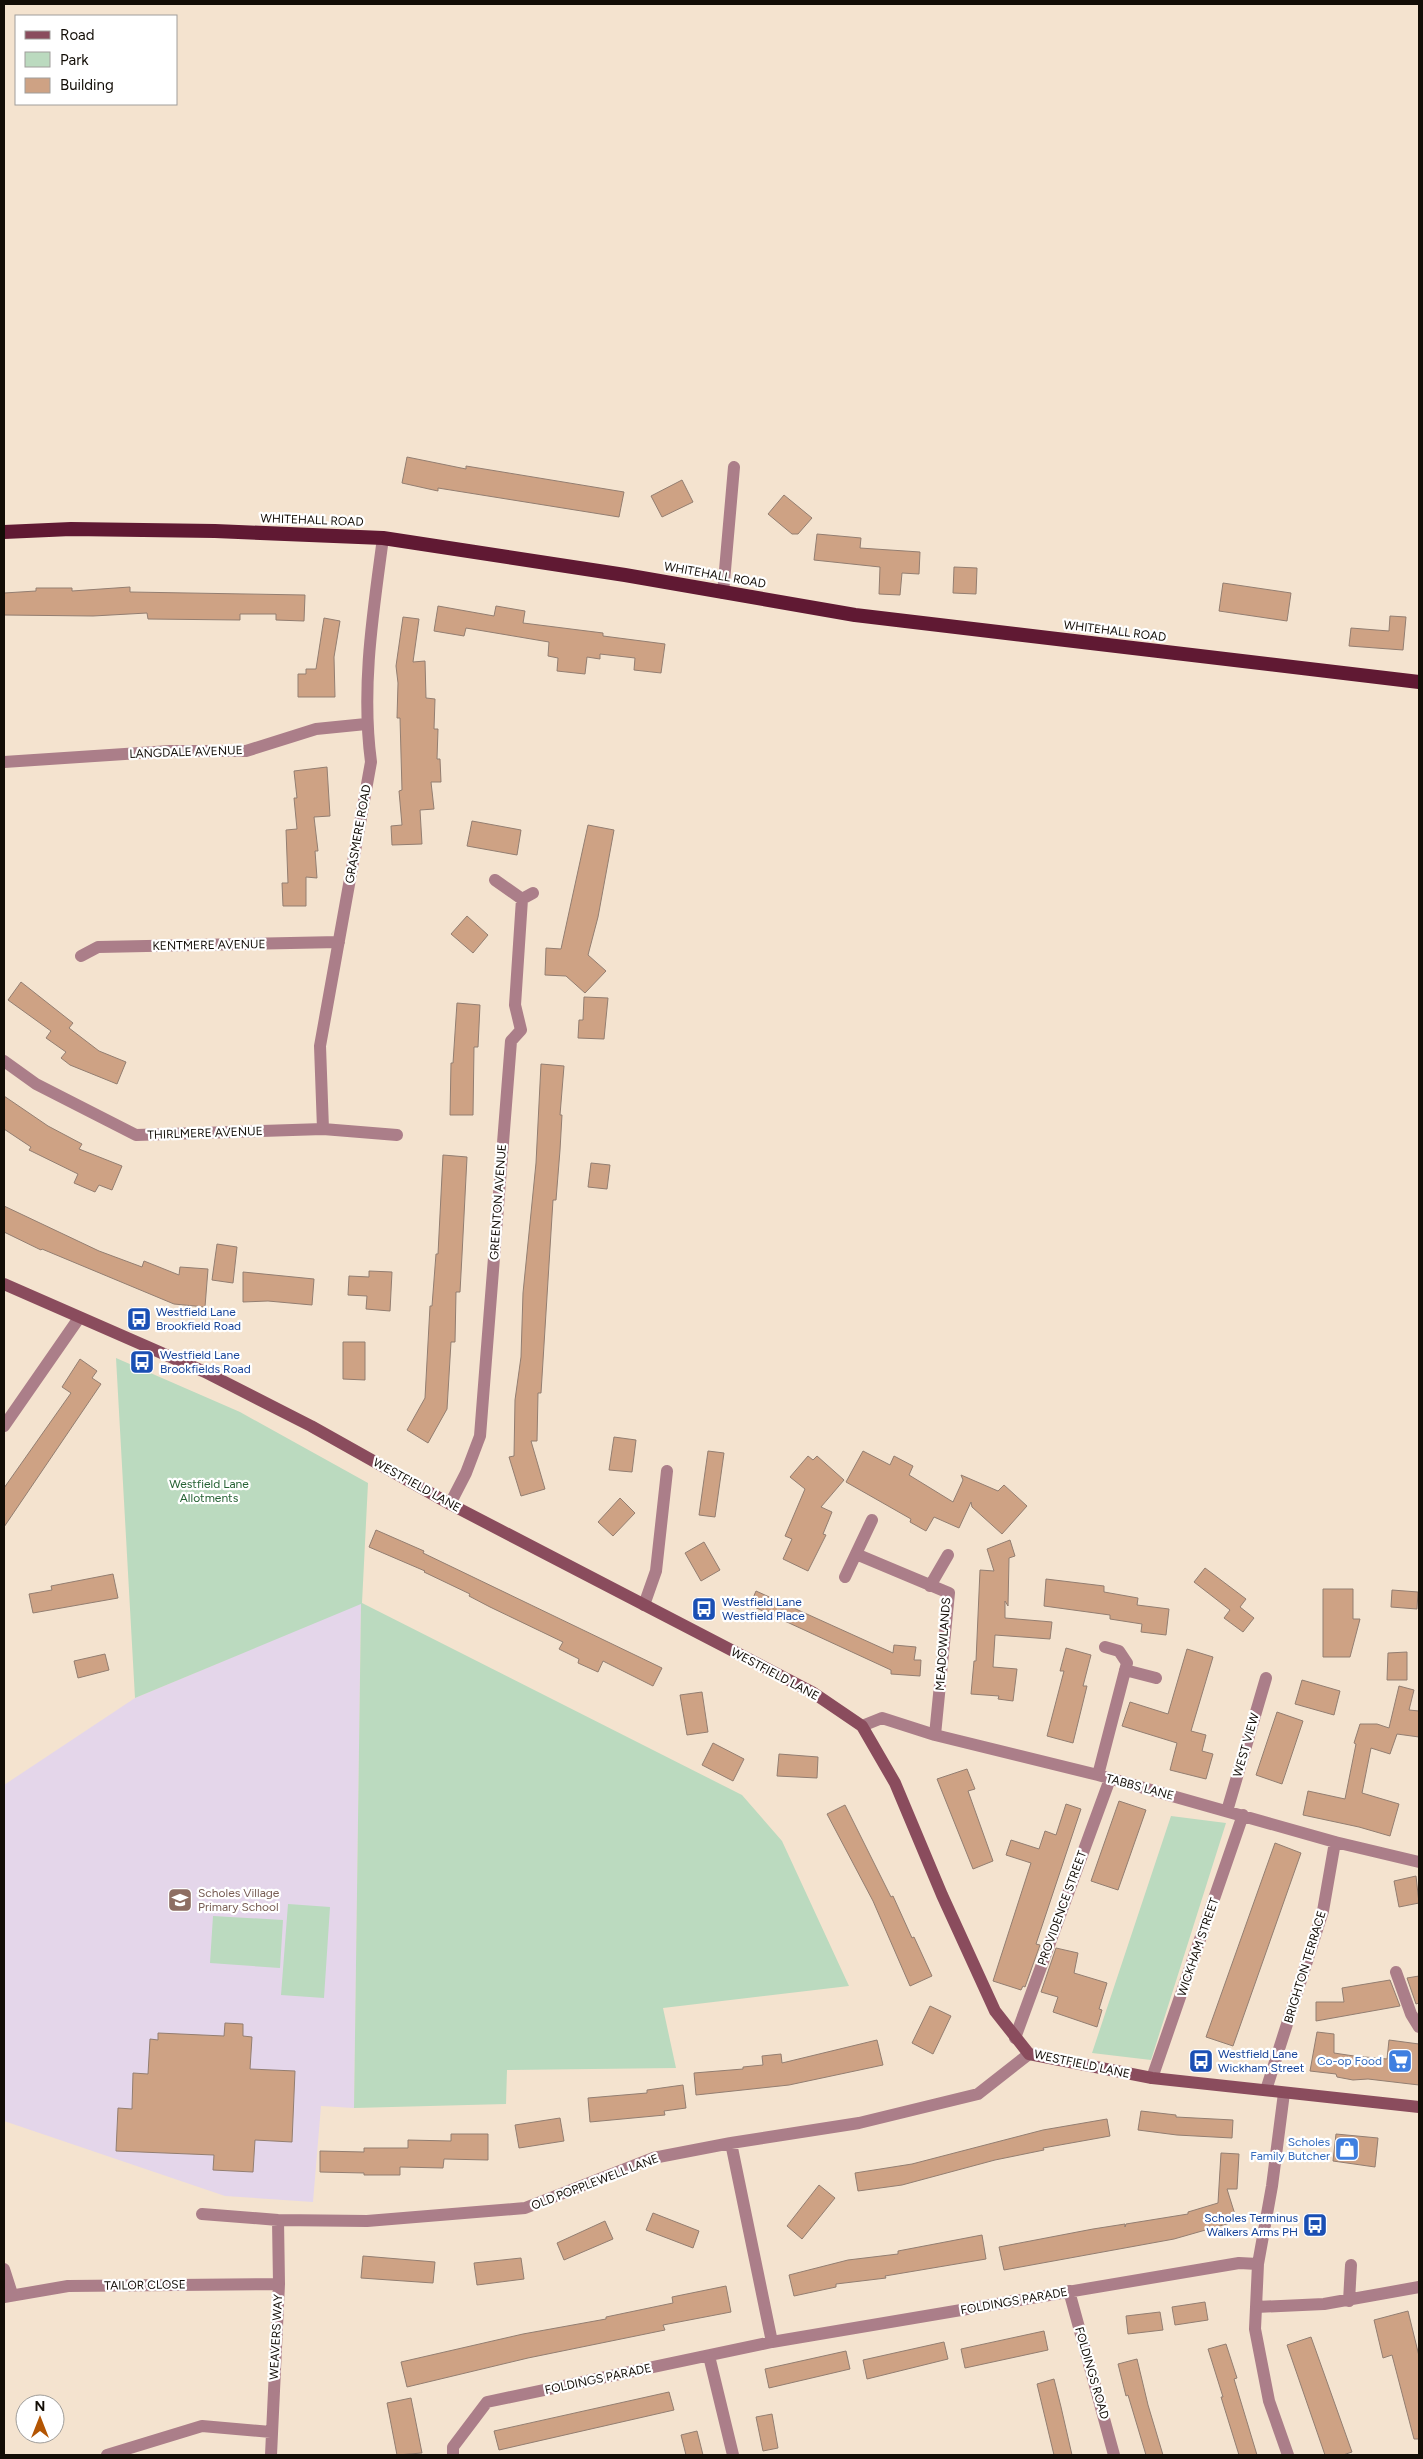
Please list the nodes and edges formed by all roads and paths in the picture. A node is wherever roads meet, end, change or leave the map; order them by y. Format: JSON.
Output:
{"nodes":[{"id":1,"x":734,"y":467,"type":"dead end"},
{"id":2,"x":4,"y":532,"type":"edge"},
{"id":3,"x":383,"y":538,"type":"junction"},
{"id":4,"x":723,"y":592,"type":"junction"},
{"id":5,"x":1419,"y":682,"type":"edge"},
{"id":6,"x":366,"y":724,"type":"junction"},
{"id":7,"x":4,"y":762,"type":"edge"},
{"id":8,"x":495,"y":880,"type":"dead end"},
{"id":9,"x":534,"y":893,"type":"dead end"},
{"id":10,"x":522,"y":899,"type":"junction"},
{"id":11,"x":339,"y":942,"type":"junction"},
{"id":12,"x":81,"y":956,"type":"dead end"},
{"id":13,"x":4,"y":1061,"type":"edge"},
{"id":14,"x":323,"y":1129,"type":"junction"},
{"id":15,"x":397,"y":1135,"type":"dead end"},
{"id":16,"x":4,"y":1284,"type":"edge"},
{"id":17,"x":79,"y":1318,"type":"junction"},
{"id":18,"x":4,"y":1426,"type":"edge"},
{"id":19,"x":667,"y":1470,"type":"dead end"},
{"id":20,"x":450,"y":1504,"type":"junction"},
{"id":21,"x":872,"y":1520,"type":"dead end"},
{"id":22,"x":856,"y":1554,"type":"junction"},
{"id":23,"x":948,"y":1555,"type":"dead end"},
{"id":24,"x":845,"y":1578,"type":"dead end"},
{"id":25,"x":930,"y":1586,"type":"junction"},
{"id":26,"x":644,"y":1605,"type":"junction"},
{"id":27,"x":1104,"y":1647,"type":"dead end"},
{"id":28,"x":1126,"y":1666,"type":"junction"},
{"id":29,"x":1156,"y":1678,"type":"dead end"},
{"id":30,"x":1266,"y":1678,"type":"dead end"},
{"id":31,"x":862,"y":1726,"type":"junction"},
{"id":32,"x":935,"y":1735,"type":"junction"},
{"id":33,"x":1104,"y":1777,"type":"junction"},
{"id":34,"x":1227,"y":1811,"type":"junction"},
{"id":35,"x":1243,"y":1815,"type":"junction"},
{"id":36,"x":1335,"y":1842,"type":"junction"},
{"id":37,"x":1419,"y":1862,"type":"edge"},
{"id":38,"x":1396,"y":1972,"type":"dead end"},
{"id":39,"x":1419,"y":2027,"type":"edge"},
{"id":40,"x":1015,"y":2038,"type":"junction"},
{"id":41,"x":1029,"y":2054,"type":"junction"},
{"id":42,"x":1152,"y":2078,"type":"junction"},
{"id":43,"x":1266,"y":2090,"type":"junction"},
{"id":44,"x":1284,"y":2092,"type":"junction"},
{"id":45,"x":1419,"y":2107,"type":"edge"},
{"id":46,"x":730,"y":2143,"type":"junction"},
{"id":47,"x":202,"y":2214,"type":"dead end"},
{"id":48,"x":278,"y":2220,"type":"junction"},
{"id":49,"x":1258,"y":2264,"type":"junction"},
{"id":50,"x":1351,"y":2265,"type":"dead end"},
{"id":51,"x":4,"y":2269,"type":"edge"},
{"id":52,"x":278,"y":2284,"type":"junction"},
{"id":53,"x":1419,"y":2287,"type":"edge"},
{"id":54,"x":1069,"y":2291,"type":"junction"},
{"id":55,"x":8,"y":2295,"type":"edge"},
{"id":56,"x":1349,"y":2301,"type":"junction"},
{"id":57,"x":1256,"y":2308,"type":"junction"},
{"id":58,"x":772,"y":2342,"type":"junction"},
{"id":59,"x":709,"y":2356,"type":"junction"},
{"id":60,"x":271,"y":2432,"type":"junction"},
{"id":61,"x":107,"y":2455,"type":"edge"},
{"id":62,"x":271,"y":2455,"type":"edge"},
{"id":63,"x":453,"y":2455,"type":"edge"},
{"id":64,"x":733,"y":2455,"type":"edge"},
{"id":65,"x":1114,"y":2455,"type":"edge"},
{"id":66,"x":1288,"y":2455,"type":"edge"}],
"edges":[{"from":1,"to":4,"type":"street"},
{"from":2,"to":3,"type":"highway","name":"WHITEHALL ROAD"},
{"from":3,"to":4,"type":"highway","name":"WHITEHALL ROAD"},
{"from":3,"to":6,"type":"street","name":"GRASMERE ROAD"},
{"from":4,"to":5,"type":"highway","name":"WHITEHALL ROAD"},
{"from":6,"to":7,"type":"street","name":"LANGDALE AVENUE"},
{"from":6,"to":11,"type":"street","name":"GRASMERE ROAD"},
{"from":8,"to":10,"type":"street"},
{"from":9,"to":10,"type":"street"},
{"from":10,"to":20,"type":"street","name":"GREENTON AVENUE"},
{"from":11,"to":12,"type":"street","name":"KENTMERE AVENUE"},
{"from":11,"to":14,"type":"street","name":"GRASMERE ROAD"},
{"from":13,"to":14,"type":"street","name":"THIRLMERE AVENUE"},
{"from":14,"to":15,"type":"street","name":"THIRLMERE AVENUE"},
{"from":16,"to":17,"type":"main road","name":"WESTFIELD LANE"},
{"from":17,"to":18,"type":"street"},
{"from":17,"to":20,"type":"main road","name":"WESTFIELD LANE"},
{"from":19,"to":26,"type":"street"},
{"from":20,"to":26,"type":"main road","name":"WESTFIELD LANE"},
{"from":21,"to":22,"type":"street"},
{"from":22,"to":24,"type":"street"},
{"from":22,"to":25,"type":"street","name":"MEADOWLANDS"},
{"from":23,"to":25,"type":"street"},
{"from":25,"to":32,"type":"street","name":"MEADOWLANDS"},
{"from":26,"to":31,"type":"main road","name":"WESTFIELD LANE"},
{"from":27,"to":28,"type":"street"},
{"from":28,"to":29,"type":"street"},
{"from":28,"to":33,"type":"street","name":"PROVIDENCE STREET"},
{"from":30,"to":34,"type":"street","name":"WEST VIEW"},
{"from":31,"to":32,"type":"street","name":"TABBS LANE"},
{"from":31,"to":40,"type":"main road","name":"WESTFIELD LANE"},
{"from":32,"to":33,"type":"street","name":"TABBS LANE"},
{"from":33,"to":34,"type":"street","name":"TABBS LANE"},
{"from":33,"to":40,"type":"street","name":"PROVIDENCE STREET"},
{"from":34,"to":35,"type":"street","name":"TABBS LANE"},
{"from":35,"to":36,"type":"street","name":"TABBS LANE"},
{"from":35,"to":42,"type":"street","name":"WICKHAM STREET"},
{"from":36,"to":37,"type":"street","name":"TABBS LANE"},
{"from":36,"to":43,"type":"street","name":"BRIGHTON TERRACE"},
{"from":38,"to":39,"type":"street"},
{"from":40,"to":41,"type":"main road","name":"WESTFIELD LANE"},
{"from":41,"to":42,"type":"main road","name":"WESTFIELD LANE"},
{"from":41,"to":46,"type":"street","name":"OLD POPPLEWELL LANE"},
{"from":42,"to":43,"type":"main road","name":"WESTFIELD LANE"},
{"from":43,"to":44,"type":"main road","name":"WESTFIELD LANE"},
{"from":44,"to":45,"type":"main road","name":"WESTFIELD LANE"},
{"from":44,"to":49,"type":"street"},
{"from":46,"to":48,"type":"street","name":"OLD POPPLEWELL LANE"},
{"from":46,"to":58,"type":"street"},
{"from":47,"to":48,"type":"street","name":"OLD POPPLEWELL LANE"},
{"from":48,"to":52,"type":"street","name":"WEAVERS WAY"},
{"from":49,"to":54,"type":"street","name":"FOLDINGS PARADE"},
{"from":49,"to":57,"type":"street"},
{"from":50,"to":56,"type":"street"},
{"from":51,"to":55,"type":"street","name":"TAILOR CLOSE"},
{"from":52,"to":55,"type":"street","name":"TAILOR CLOSE"},
{"from":52,"to":60,"type":"street","name":"WEAVERS WAY"},
{"from":53,"to":56,"type":"street"},
{"from":54,"to":58,"type":"street","name":"FOLDINGS PARADE"},
{"from":54,"to":65,"type":"street","name":"FOLDINGS ROAD"},
{"from":56,"to":57,"type":"street"},
{"from":57,"to":66,"type":"street"},
{"from":58,"to":59,"type":"street","name":"FOLDINGS PARADE"},
{"from":59,"to":63,"type":"street","name":"FOLDINGS PARADE"},
{"from":59,"to":64,"type":"street"},
{"from":60,"to":61,"type":"street"},
{"from":60,"to":62,"type":"street","name":"WEAVERS WAY"}]}
